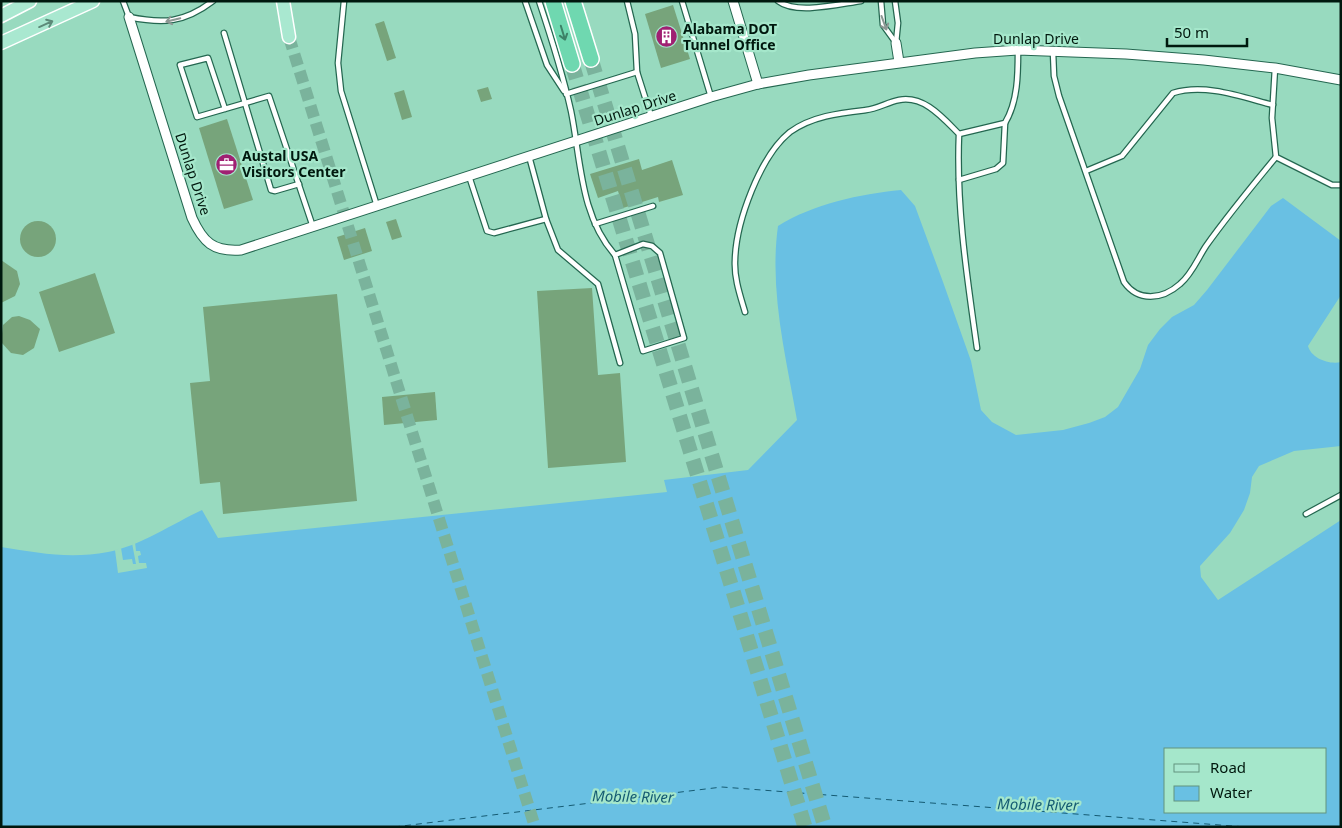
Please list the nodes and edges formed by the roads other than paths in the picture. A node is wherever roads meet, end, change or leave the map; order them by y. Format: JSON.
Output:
{"nodes":[{"id":1,"x":30,"y":1,"type":"edge"},
{"id":2,"x":93,"y":1,"type":"edge"},
{"id":3,"x":123,"y":1,"type":"edge"},
{"id":4,"x":213,"y":1,"type":"edge"},
{"id":5,"x":344,"y":1,"type":"edge"},
{"id":6,"x":525,"y":1,"type":"edge"},
{"id":7,"x":538,"y":1,"type":"edge"},
{"id":8,"x":553,"y":1,"type":"edge"},
{"id":9,"x":573,"y":1,"type":"edge"},
{"id":10,"x":627,"y":1,"type":"edge"},
{"id":11,"x":682,"y":1,"type":"edge"},
{"id":12,"x":733,"y":1,"type":"edge"},
{"id":13,"x":778,"y":1,"type":"edge"},
{"id":14,"x":861,"y":1,"type":"edge"},
{"id":15,"x":881,"y":1,"type":"edge"},
{"id":16,"x":895,"y":1,"type":"edge"},
{"id":17,"x":280,"y":2,"type":"edge"},
{"id":18,"x":1,"y":16,"type":"edge"},
{"id":19,"x":129,"y":17,"type":"junction"},
{"id":20,"x":224,"y":33,"type":"dead end"},
{"id":21,"x":288,"y":33,"type":"tunnel mouth"},
{"id":22,"x":1,"y":43,"type":"edge"},
{"id":23,"x":896,"y":43,"type":"junction"},
{"id":24,"x":1018,"y":50,"type":"junction"},
{"id":25,"x":1053,"y":50,"type":"junction"},
{"id":26,"x":591,"y":59,"type":"tunnel mouth"},
{"id":27,"x":899,"y":62,"type":"junction"},
{"id":28,"x":572,"y":64,"type":"tunnel mouth"},
{"id":29,"x":1275,"y":68,"type":"junction"},
{"id":30,"x":637,"y":72,"type":"junction"},
{"id":31,"x":1341,"y":80,"type":"edge"},
{"id":32,"x":758,"y":84,"type":"junction"},
{"id":33,"x":566,"y":94,"type":"junction"},
{"id":34,"x":711,"y":98,"type":"junction"},
{"id":35,"x":245,"y":103,"type":"junction"},
{"id":36,"x":1273,"y":105,"type":"junction"},
{"id":37,"x":225,"y":109,"type":"junction"},
{"id":38,"x":651,"y":118,"type":"junction"},
{"id":39,"x":1005,"y":123,"type":"junction"},
{"id":40,"x":959,"y":134,"type":"junction"},
{"id":41,"x":576,"y":141,"type":"junction"},
{"id":42,"x":529,"y":156,"type":"junction"},
{"id":43,"x":1276,"y":157,"type":"junction"},
{"id":44,"x":1086,"y":171,"type":"junction"},
{"id":45,"x":469,"y":176,"type":"junction"},
{"id":46,"x":959,"y":180,"type":"junction"},
{"id":47,"x":299,"y":184,"type":"junction"},
{"id":48,"x":1341,"y":185,"type":"edge"},
{"id":49,"x":376,"y":206,"type":"junction"},
{"id":50,"x":653,"y":206,"type":"dead end"},
{"id":51,"x":546,"y":219,"type":"junction"},
{"id":52,"x":595,"y":224,"type":"junction"},
{"id":53,"x":313,"y":227,"type":"junction"},
{"id":54,"x":615,"y":255,"type":"junction"},
{"id":55,"x":745,"y":312,"type":"dead end"},
{"id":56,"x":978,"y":348,"type":"dead end"},
{"id":57,"x":620,"y":363,"type":"dead end"},
{"id":58,"x":1341,"y":495,"type":"edge"},
{"id":59,"x":1306,"y":514,"type":"dead end"}],
"edges":[{"from":1,"to":18,"type":"main road"},
{"from":22,"to":2,"type":"main road","one_way":true},
{"from":3,"to":19,"type":"lane","name":"Dunlap Drive"},
{"from":4,"to":19,"type":"lane","one_way":true},
{"from":5,"to":49,"type":"lane"},
{"from":6,"to":33,"type":"lane"},
{"from":7,"to":33,"type":"lane"},
{"from":8,"to":28,"type":"highway","one_way":true},
{"from":9,"to":26,"type":"highway"},
{"from":10,"to":30,"type":"lane"},
{"from":11,"to":34,"type":"lane"},
{"from":12,"to":32,"type":"street"},
{"from":13,"to":14,"type":"lane"},
{"from":15,"to":23,"type":"lane","one_way":true},
{"from":16,"to":23,"type":"lane"},
{"from":17,"to":21,"type":"main road"},
{"from":19,"to":53,"type":"street","name":"Dunlap Drive"},
{"from":20,"to":35,"type":"lane"},
{"from":23,"to":27,"type":"street"},
{"from":24,"to":25,"type":"street","name":"Dunlap Drive"},
{"from":24,"to":27,"type":"street","name":"Dunlap Drive"},
{"from":24,"to":39,"type":"lane"},
{"from":25,"to":29,"type":"street","name":"Dunlap Drive"},
{"from":25,"to":44,"type":"lane"},
{"from":27,"to":32,"type":"street","name":"Dunlap Drive"},
{"from":29,"to":31,"type":"street","name":"Dunlap Drive"},
{"from":29,"to":36,"type":"lane"},
{"from":30,"to":33,"type":"lane"},
{"from":30,"to":38,"type":"lane"},
{"from":32,"to":34,"type":"street","name":"Dunlap Drive"},
{"from":33,"to":41,"type":"lane"},
{"from":34,"to":38,"type":"street","name":"Dunlap Drive"},
{"from":35,"to":37,"type":"lane"},
{"from":35,"to":47,"type":"lane"},
{"from":35,"to":47,"type":"lane"},
{"from":36,"to":43,"type":"lane"},
{"from":36,"to":44,"type":"lane"},
{"from":37,"to":37,"type":"lane"},
{"from":38,"to":41,"type":"street","name":"Dunlap Drive"},
{"from":39,"to":40,"type":"lane"},
{"from":39,"to":46,"type":"lane"},
{"from":40,"to":46,"type":"lane"},
{"from":40,"to":55,"type":"lane"},
{"from":41,"to":42,"type":"street","name":"Dunlap Drive"},
{"from":41,"to":52,"type":"lane"},
{"from":42,"to":45,"type":"street","name":"Dunlap Drive"},
{"from":42,"to":51,"type":"lane"},
{"from":43,"to":44,"type":"lane"},
{"from":43,"to":48,"type":"lane"},
{"from":45,"to":49,"type":"street","name":"Dunlap Drive"},
{"from":45,"to":51,"type":"lane"},
{"from":46,"to":56,"type":"lane"},
{"from":47,"to":53,"type":"lane"},
{"from":49,"to":53,"type":"street","name":"Dunlap Drive"},
{"from":50,"to":52,"type":"lane"},
{"from":51,"to":57,"type":"lane"},
{"from":52,"to":54,"type":"lane"},
{"from":54,"to":54,"type":"lane"},
{"from":58,"to":59,"type":"lane"}]}
